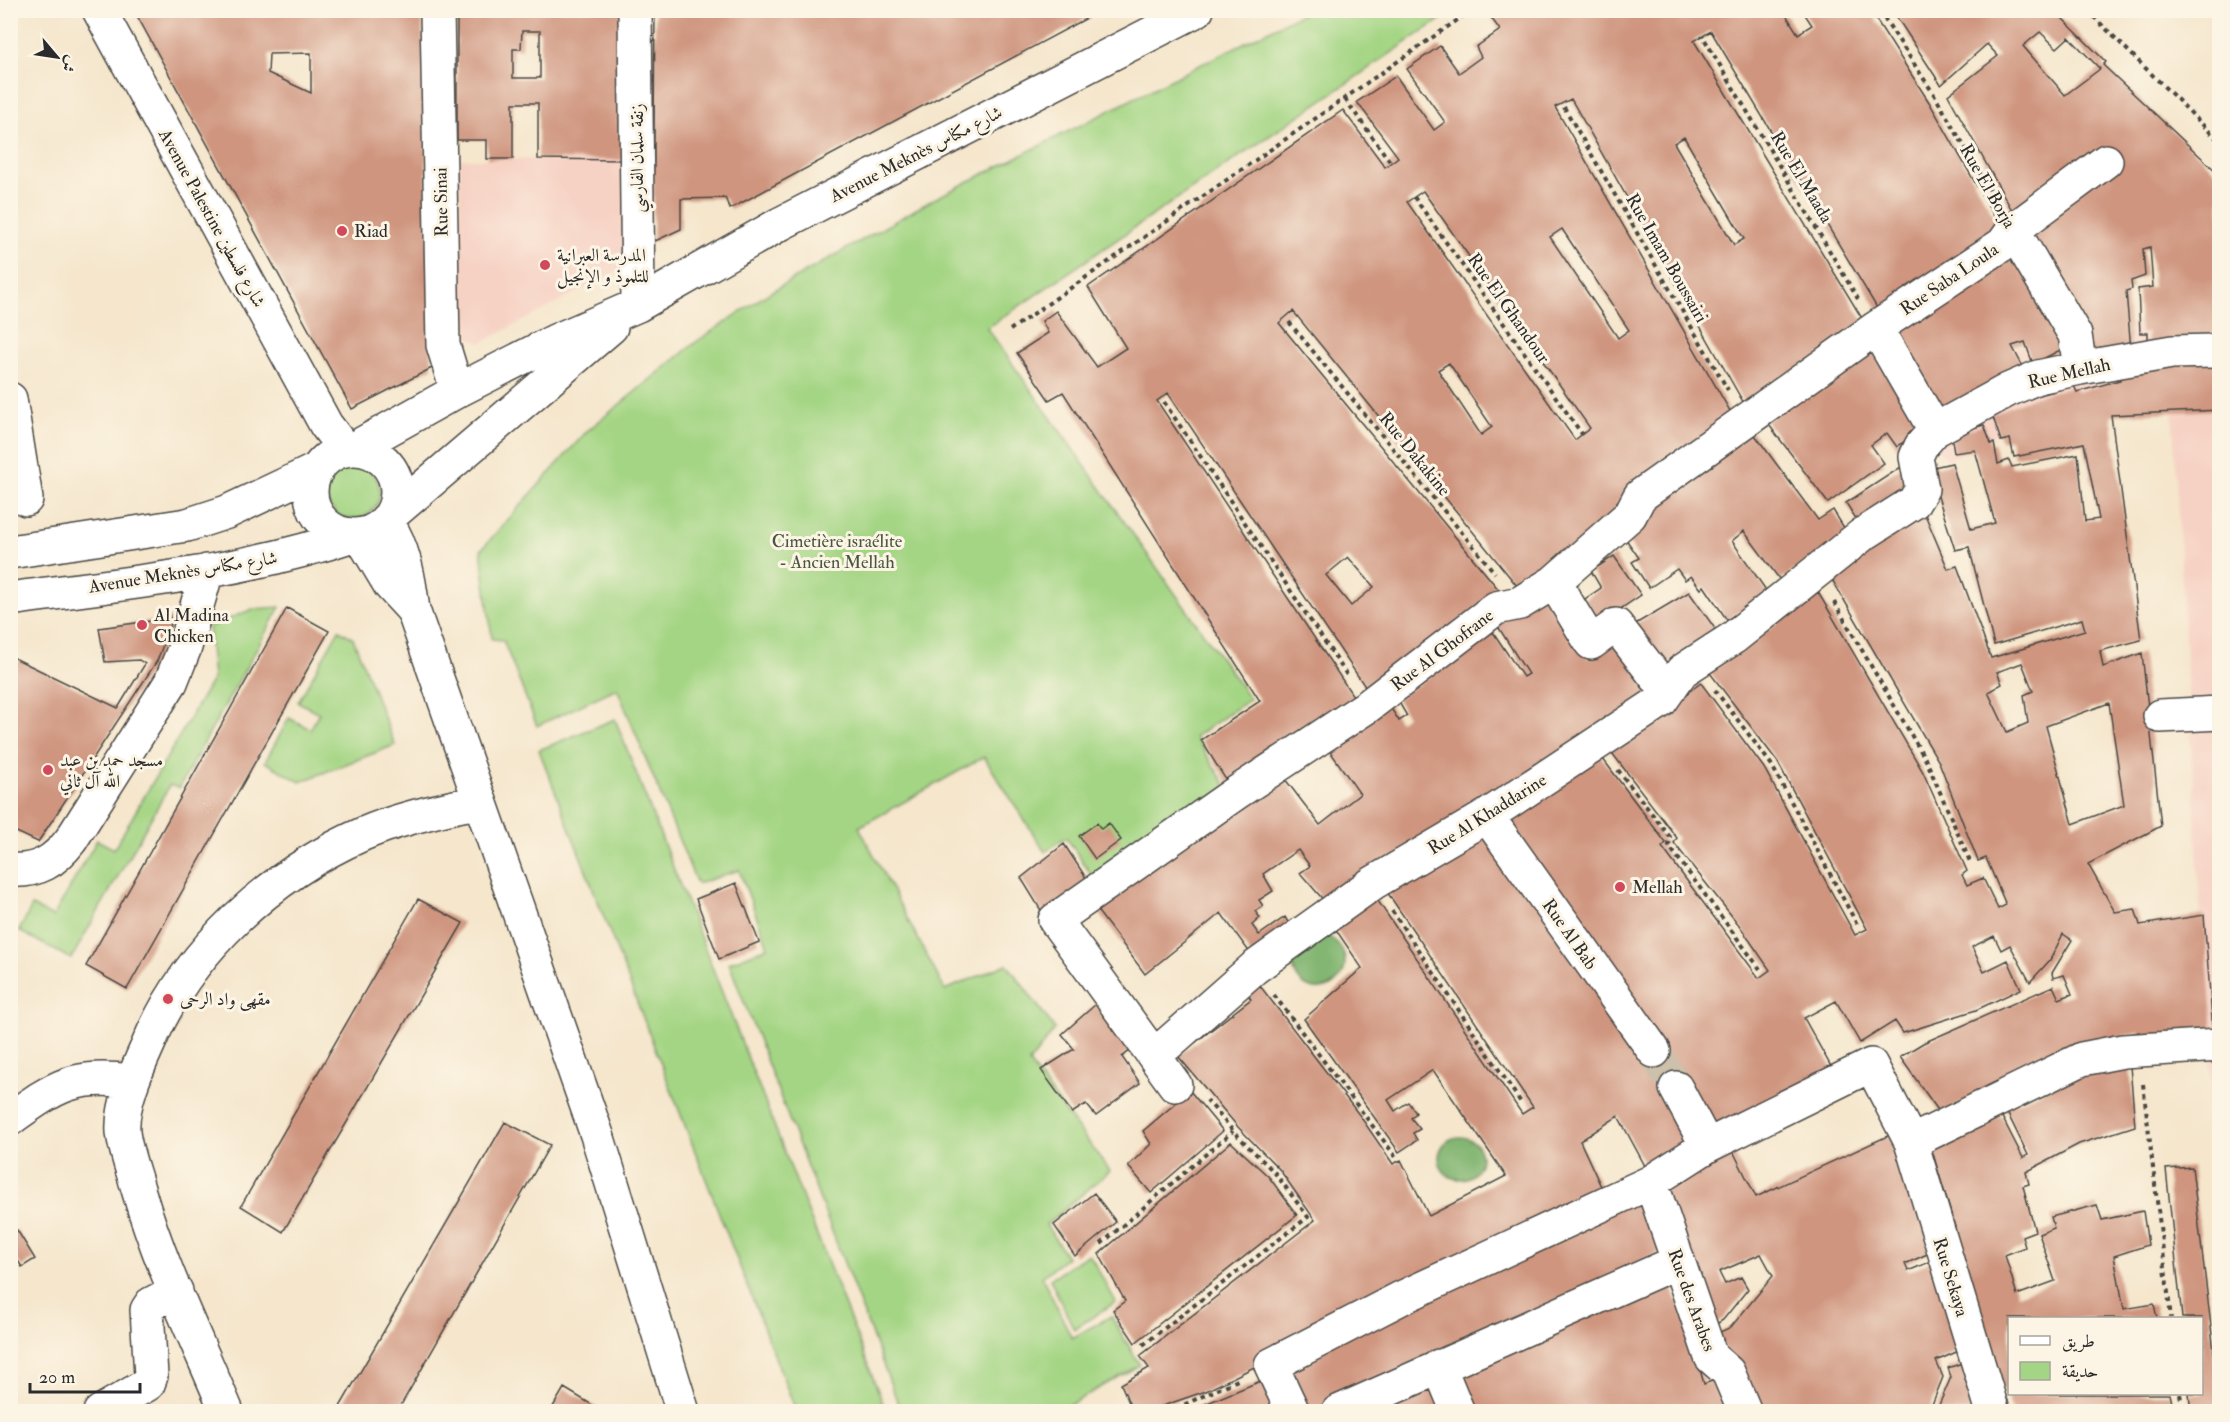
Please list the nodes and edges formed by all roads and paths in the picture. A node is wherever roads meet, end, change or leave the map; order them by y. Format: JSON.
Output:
{"nodes":[{"id":1,"x":99,"y":10,"type":"edge"},
{"id":2,"x":438,"y":10,"type":"edge"},
{"id":3,"x":635,"y":10,"type":"edge"},
{"id":4,"x":1197,"y":10,"type":"edge"},
{"id":5,"x":1472,"y":10,"type":"edge"},
{"id":6,"x":1879,"y":10,"type":"edge"},
{"id":7,"x":2087,"y":10,"type":"edge"},
{"id":8,"x":1705,"y":40,"type":"dead end"},
{"id":9,"x":1345,"y":99,"type":"junction"},
{"id":10,"x":1564,"y":107,"type":"dead end"},
{"id":11,"x":2220,"y":142,"type":"edge"},
{"id":12,"x":2106,"y":161,"type":"dead end"},
{"id":13,"x":1391,"y":163,"type":"dead end"},
{"id":14,"x":1414,"y":197,"type":"dead end"},
{"id":15,"x":2013,"y":230,"type":"junction"},
{"id":16,"x":638,"y":305,"type":"junction"},
{"id":17,"x":1289,"y":322,"type":"dead end"},
{"id":18,"x":1876,"y":328,"type":"junction"},
{"id":19,"x":1010,"y":330,"type":"dead end"},
{"id":20,"x":2217,"y":351,"type":"edge"},
{"id":21,"x":2080,"y":368,"type":"junction"},
{"id":22,"x":457,"y":391,"type":"junction"},
{"id":23,"x":10,"y":399,"type":"edge"},
{"id":24,"x":1164,"y":402,"type":"dead end"},
{"id":25,"x":1747,"y":422,"type":"junction"},
{"id":26,"x":1935,"y":430,"type":"junction"},
{"id":27,"x":1582,"y":434,"type":"dead end"},
{"id":28,"x":333,"y":451,"type":"junction"},
{"id":29,"x":26,"y":499,"type":"dead end"},
{"id":30,"x":372,"y":527,"type":"junction"},
{"id":31,"x":10,"y":552,"type":"edge"},
{"id":32,"x":1816,"y":570,"type":"junction"},
{"id":33,"x":207,"y":572,"type":"junction"},
{"id":34,"x":1554,"y":582,"type":"junction"},
{"id":35,"x":10,"y":599,"type":"edge"},
{"id":36,"x":1520,"y":603,"type":"junction"},
{"id":37,"x":1694,"y":663,"type":"junction"},
{"id":38,"x":1671,"y":687,"type":"junction"},
{"id":39,"x":1368,"y":706,"type":"junction"},
{"id":40,"x":2220,"y":713,"type":"edge"},
{"id":41,"x":2160,"y":716,"type":"dead end"},
{"id":42,"x":1597,"y":744,"type":"junction"},
{"id":43,"x":480,"y":801,"type":"junction"},
{"id":44,"x":1487,"y":816,"type":"junction"},
{"id":45,"x":1971,"y":864,"type":"dead end"},
{"id":46,"x":10,"y":870,"type":"edge"},
{"id":47,"x":1373,"y":883,"type":"junction"},
{"id":48,"x":1858,"y":927,"type":"dead end"},
{"id":49,"x":1254,"y":968,"type":"junction"},
{"id":50,"x":1760,"y":969,"type":"dead end"},
{"id":51,"x":2220,"y":1045,"type":"edge"},
{"id":52,"x":2139,"y":1050,"type":"junction"},
{"id":53,"x":1654,"y":1051,"type":"tunnel mouth"},
{"id":54,"x":1154,"y":1056,"type":"junction"},
{"id":55,"x":132,"y":1082,"type":"junction"},
{"id":56,"x":1175,"y":1085,"type":"joint"},
{"id":57,"x":1676,"y":1088,"type":"tunnel mouth"},
{"id":58,"x":1522,"y":1104,"type":"dead end"},
{"id":59,"x":10,"y":1119,"type":"edge"},
{"id":60,"x":1233,"y":1131,"type":"junction"},
{"id":61,"x":1911,"y":1142,"type":"junction"},
{"id":62,"x":1707,"y":1146,"type":"junction"},
{"id":63,"x":1396,"y":1157,"type":"dead end"},
{"id":64,"x":1651,"y":1182,"type":"junction"},
{"id":65,"x":1101,"y":1244,"type":"dead end"},
{"id":66,"x":1677,"y":1262,"type":"junction"},
{"id":67,"x":176,"y":1291,"type":"junction"},
{"id":68,"x":2171,"y":1317,"type":"edge"},
{"id":69,"x":1143,"y":1345,"type":"dead end"},
{"id":70,"x":1271,"y":1365,"type":"junction"},
{"id":71,"x":1439,"y":1366,"type":"junction"},
{"id":72,"x":100,"y":1412,"type":"edge"},
{"id":73,"x":227,"y":1412,"type":"edge"},
{"id":74,"x":683,"y":1412,"type":"edge"},
{"id":75,"x":1168,"y":1412,"type":"edge"},
{"id":76,"x":1293,"y":1412,"type":"edge"},
{"id":77,"x":1338,"y":1412,"type":"edge"},
{"id":78,"x":1458,"y":1412,"type":"edge"},
{"id":79,"x":1745,"y":1412,"type":"edge"},
{"id":80,"x":1993,"y":1412,"type":"edge"}],
"edges":[{"from":1,"to":28,"type":"street","name":"Avenue Palestine شارع فلسطين"},
{"from":2,"to":22,"type":"street","name":"Rue Sinai"},
{"from":3,"to":16,"type":"street","name":"زنقة سلمان الفارسي"},
{"from":4,"to":16,"type":"street","name":"Avenue Meknès شارع مكناس"},
{"from":5,"to":9,"type":"path"},
{"from":6,"to":15,"type":"path","name":"Rue El Borja"},
{"from":7,"to":11,"type":"path"},
{"from":8,"to":18,"type":"path","name":"Rue El Maada"},
{"from":9,"to":13,"type":"path"},
{"from":9,"to":19,"type":"path"},
{"from":10,"to":25,"type":"path","name":"Rue Imam Boussairi"},
{"from":12,"to":15,"type":"street","name":"Rue Saba Loula"},
{"from":14,"to":27,"type":"path","name":"Rue El Ghandour"},
{"from":15,"to":18,"type":"street","name":"Rue Saba Loula"},
{"from":15,"to":21,"type":"street","name":"Rue El Borja"},
{"from":16,"to":22,"type":"street","name":"Avenue Meknès شارع مكناس"},
{"from":16,"to":30,"type":"street","name":"Avenue Meknès شارع مكناس"},
{"from":17,"to":36,"type":"path","name":"Rue Dakakine"},
{"from":18,"to":25,"type":"street","name":"Rue Al Ghofrane"},
{"from":18,"to":26,"type":"street"},
{"from":20,"to":21,"type":"street","name":"Rue Mellah"},
{"from":21,"to":26,"type":"street","name":"Rue Mellah"},
{"from":22,"to":28,"type":"street","name":"Avenue Meknès شارع مكناس"},
{"from":23,"to":29,"type":"street"},
{"from":24,"to":39,"type":"path"},
{"from":25,"to":34,"type":"street","name":"Rue Al Ghofrane"},
{"from":26,"to":32,"type":"street","name":"Rue Al Khaddarine"},
{"from":28,"to":30,"type":"street"},
{"from":28,"to":30,"type":"street"},
{"from":28,"to":31,"type":"street","name":"Avenue Meknès شارع مكناس"},
{"from":30,"to":33,"type":"street","name":"Avenue Meknès شارع مكناس"},
{"from":30,"to":43,"type":"street"},
{"from":32,"to":37,"type":"street","name":"Rue Al Khaddarine"},
{"from":32,"to":45,"type":"path"},
{"from":33,"to":35,"type":"street","name":"Avenue Meknès شارع مكناس"},
{"from":33,"to":46,"type":"street"},
{"from":34,"to":36,"type":"street","name":"Rue Al Ghofrane"},
{"from":34,"to":38,"type":"street"},
{"from":36,"to":39,"type":"street","name":"Rue Al Ghofrane"},
{"from":37,"to":38,"type":"street","name":"Rue Al Khaddarine"},
{"from":37,"to":48,"type":"path"},
{"from":38,"to":42,"type":"street","name":"Rue Al Khaddarine"},
{"from":39,"to":54,"type":"street","name":"Rue Al Ghofrane"},
{"from":40,"to":41,"type":"street"},
{"from":42,"to":44,"type":"street","name":"Rue Al Khaddarine"},
{"from":42,"to":50,"type":"path"},
{"from":43,"to":55,"type":"street"},
{"from":43,"to":74,"type":"street"},
{"from":44,"to":47,"type":"street","name":"Rue Al Khaddarine"},
{"from":44,"to":53,"type":"street","name":"Rue Al Bab"},
{"from":47,"to":49,"type":"street","name":"Rue Al Khaddarine"},
{"from":47,"to":58,"type":"path"},
{"from":49,"to":54,"type":"street","name":"Rue Al Khaddarine"},
{"from":49,"to":63,"type":"path"},
{"from":51,"to":52,"type":"street"},
{"from":52,"to":61,"type":"street"},
{"from":52,"to":68,"type":"path"},
{"from":54,"to":56,"type":"street"},
{"from":55,"to":59,"type":"street"},
{"from":55,"to":67,"type":"street"},
{"from":56,"to":60,"type":"path"},
{"from":57,"to":62,"type":"street"},
{"from":60,"to":65,"type":"path"},
{"from":60,"to":69,"type":"path"},
{"from":61,"to":62,"type":"street","name":"Rue Sekaya"},
{"from":61,"to":80,"type":"street","name":"Rue Sekaya"},
{"from":62,"to":64,"type":"street"},
{"from":64,"to":66,"type":"street","name":"Rue des Arabes"},
{"from":64,"to":70,"type":"street"},
{"from":66,"to":71,"type":"street"},
{"from":66,"to":79,"type":"street","name":"Rue des Arabes"},
{"from":67,"to":72,"type":"street"},
{"from":67,"to":73,"type":"street"},
{"from":70,"to":75,"type":"path"},
{"from":70,"to":76,"type":"street"},
{"from":71,"to":77,"type":"street"},
{"from":71,"to":78,"type":"street"}]}
